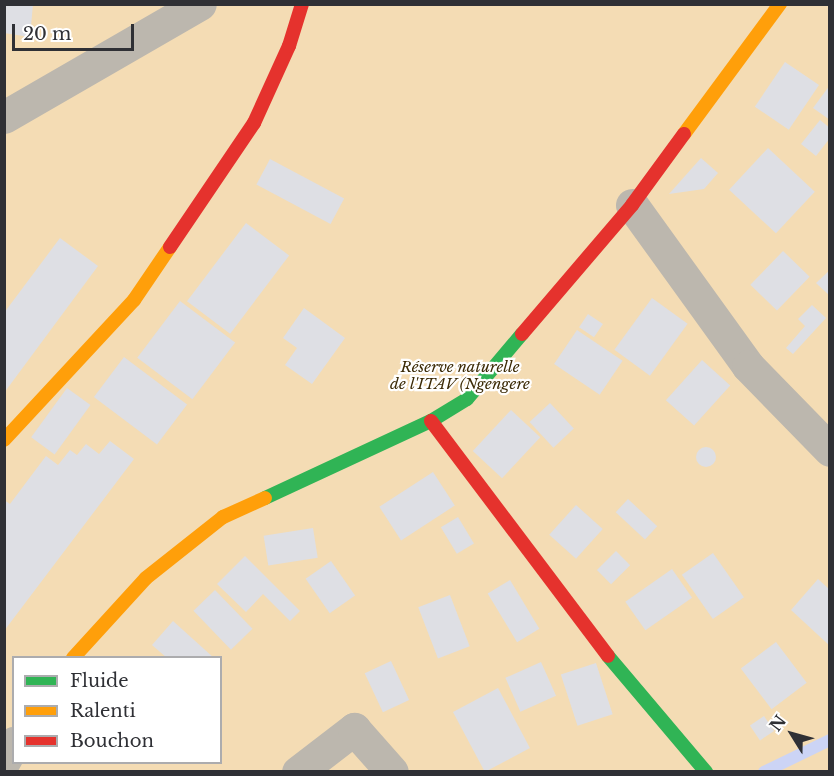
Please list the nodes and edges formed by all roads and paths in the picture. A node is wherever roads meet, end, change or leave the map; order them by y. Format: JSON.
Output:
{"nodes":[{"id":1,"x":200,"y":4,"type":"edge"},
{"id":2,"x":302,"y":4,"type":"edge"},
{"id":3,"x":780,"y":4,"type":"edge"},
{"id":4,"x":4,"y":117,"type":"edge"},
{"id":5,"x":632,"y":205,"type":"junction"},
{"id":6,"x":431,"y":421,"type":"junction"},
{"id":7,"x":4,"y":440,"type":"edge"},
{"id":8,"x":830,"y":450,"type":"edge"},
{"id":9,"x":74,"y":656,"type":"edge"},
{"id":10,"x":12,"y":747,"type":"edge"},
{"id":11,"x":4,"y":761,"type":"edge"},
{"id":12,"x":298,"y":771,"type":"edge"},
{"id":13,"x":392,"y":771,"type":"edge"},
{"id":14,"x":706,"y":771,"type":"edge"}],
"edges":[{"from":1,"to":4,"type":"street"},
{"from":2,"to":7,"type":"street"},
{"from":3,"to":5,"type":"street"},
{"from":5,"to":6,"type":"street"},
{"from":5,"to":8,"type":"street"},
{"from":6,"to":9,"type":"street"},
{"from":6,"to":14,"type":"street"},
{"from":10,"to":11,"type":"street"},
{"from":12,"to":13,"type":"street"}]}
